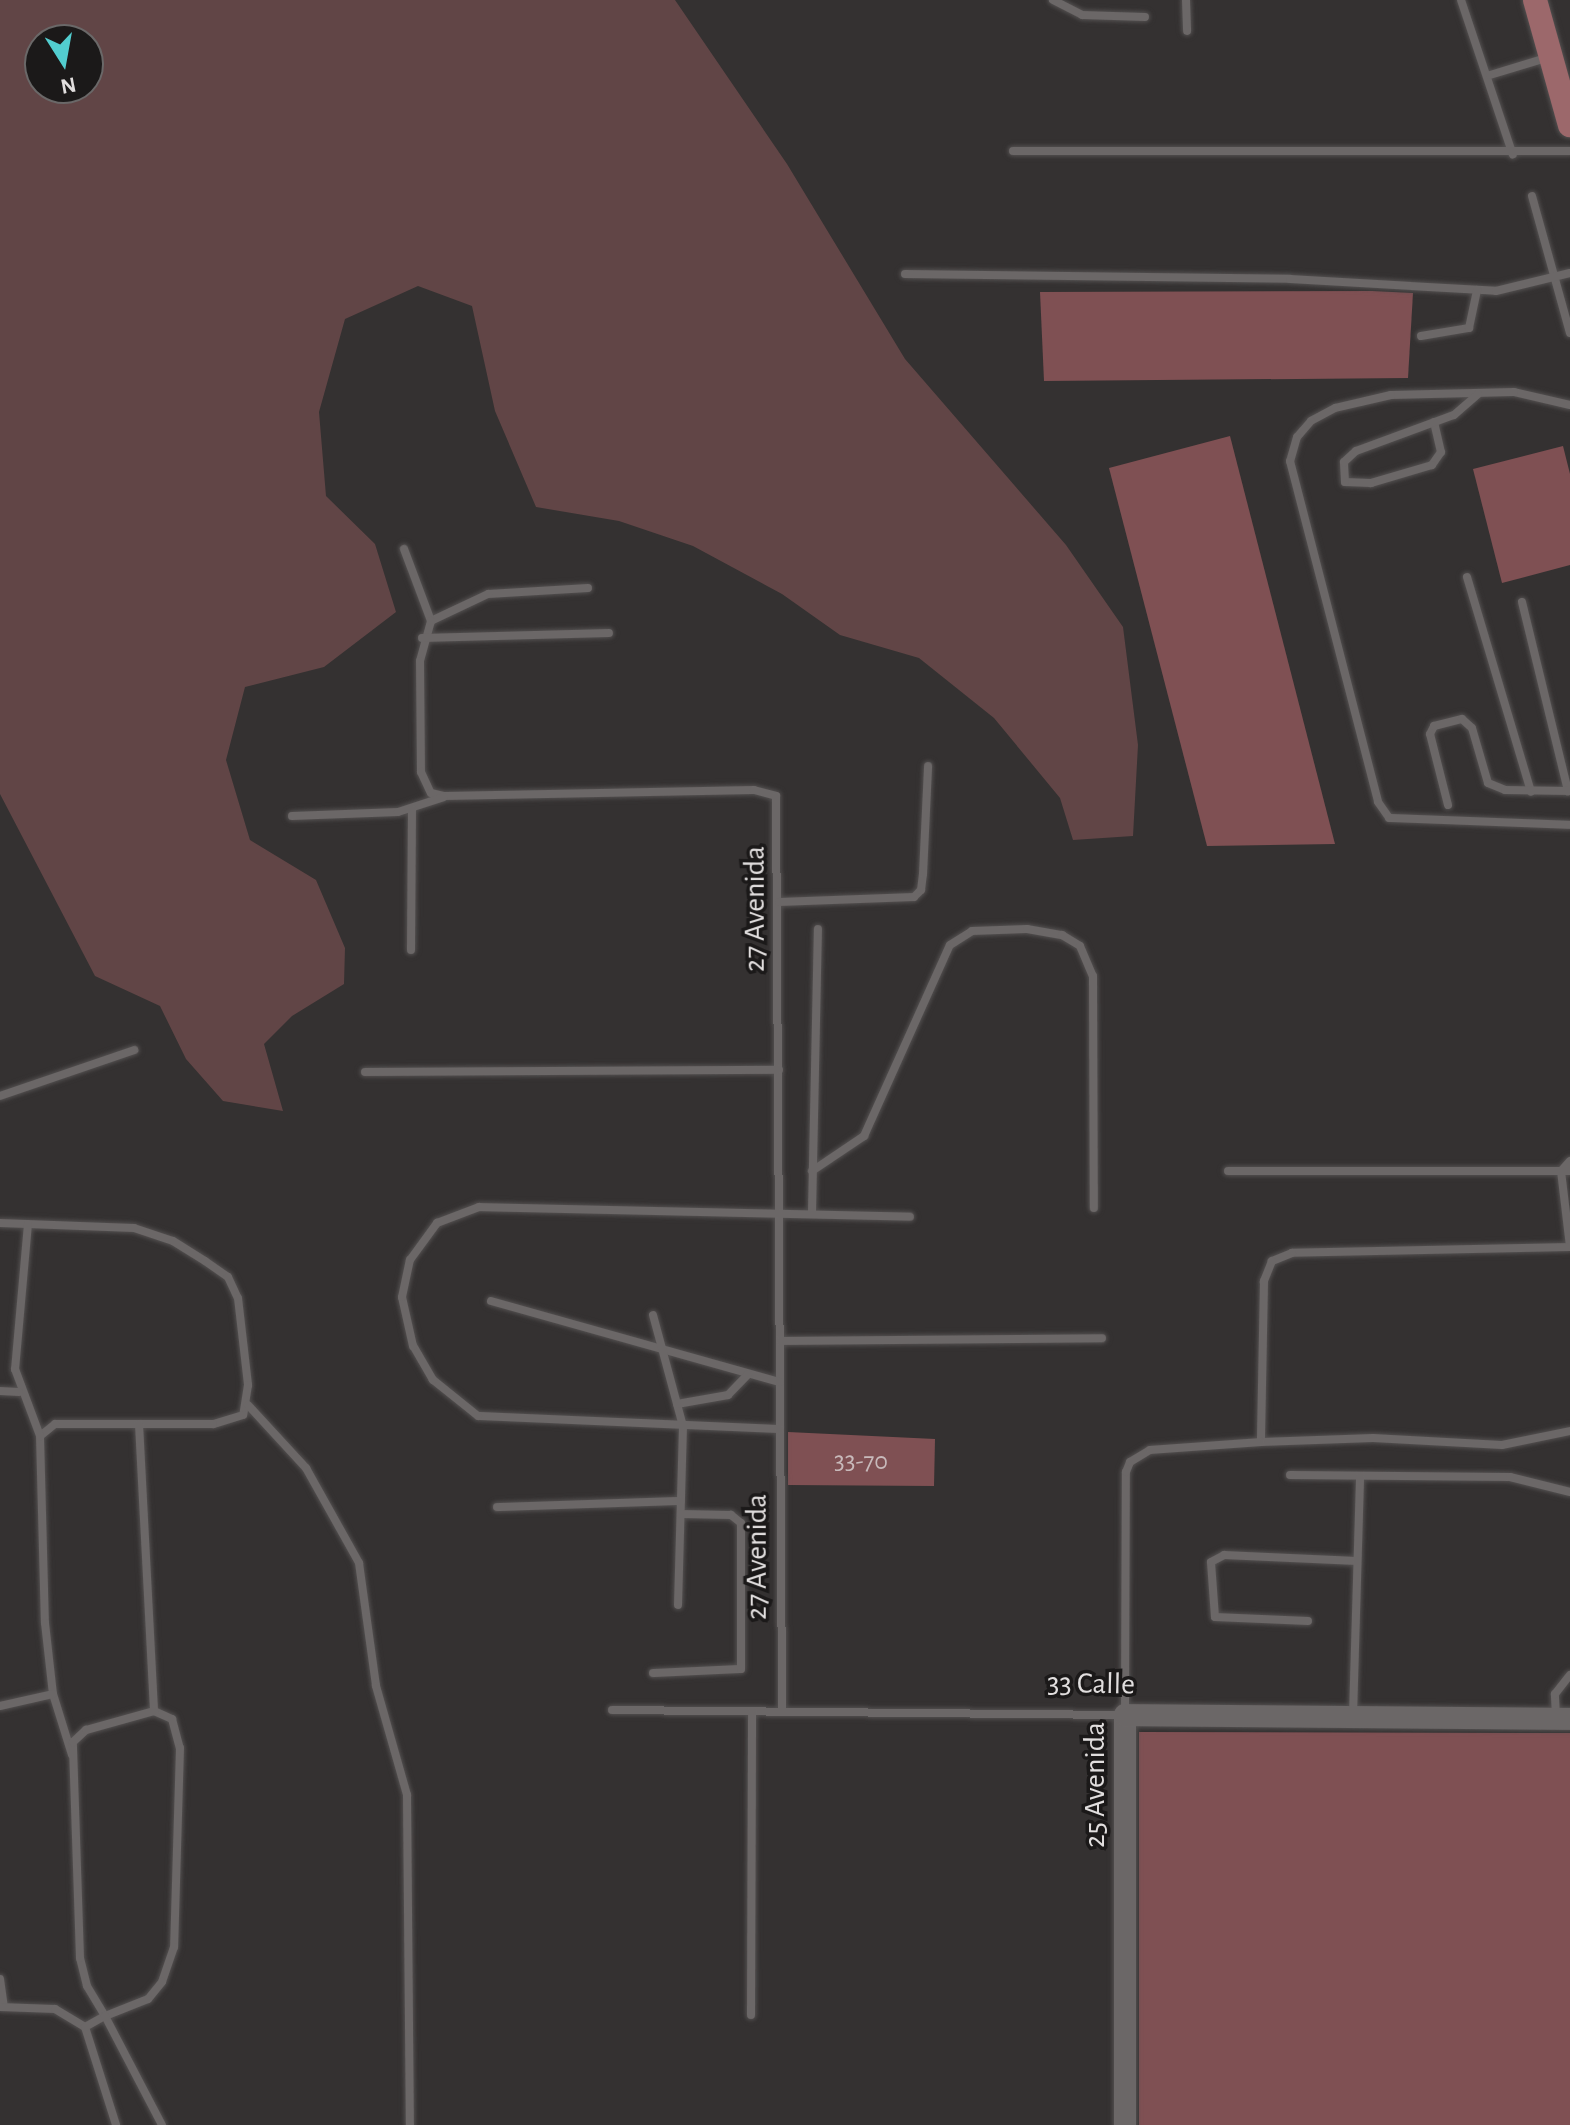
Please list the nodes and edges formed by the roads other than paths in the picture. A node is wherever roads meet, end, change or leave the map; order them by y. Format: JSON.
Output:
{"nodes":[{"id":1,"x":1053,"y":0,"type":"edge"},
{"id":2,"x":1186,"y":0,"type":"edge"},
{"id":3,"x":1461,"y":0,"type":"edge"},
{"id":4,"x":1535,"y":0,"type":"edge"},
{"id":5,"x":1145,"y":17,"type":"dead end"},
{"id":6,"x":1187,"y":31,"type":"dead end"},
{"id":7,"x":1551,"y":56,"type":"junction"},
{"id":8,"x":1490,"y":75,"type":"junction"},
{"id":9,"x":1570,"y":125,"type":"edge"},
{"id":10,"x":1013,"y":151,"type":"dead end"},
{"id":11,"x":1570,"y":151,"type":"edge"},
{"id":12,"x":1513,"y":155,"type":"junction"},
{"id":13,"x":1532,"y":196,"type":"dead end"},
{"id":14,"x":1570,"y":273,"type":"edge"},
{"id":15,"x":905,"y":274,"type":"dead end"},
{"id":16,"x":1555,"y":276,"type":"junction"},
{"id":17,"x":1477,"y":290,"type":"junction"},
{"id":18,"x":1570,"y":333,"type":"edge"},
{"id":19,"x":1421,"y":336,"type":"dead end"},
{"id":20,"x":1478,"y":393,"type":"junction"},
{"id":21,"x":1570,"y":405,"type":"edge"},
{"id":22,"x":1434,"y":422,"type":"junction"},
{"id":23,"x":404,"y":549,"type":"dead end"},
{"id":24,"x":1467,"y":577,"type":"dead end"},
{"id":25,"x":588,"y":588,"type":"dead end"},
{"id":26,"x":1522,"y":602,"type":"dead end"},
{"id":27,"x":431,"y":621,"type":"junction"},
{"id":28,"x":609,"y":633,"type":"dead end"},
{"id":29,"x":422,"y":638,"type":"junction"},
{"id":30,"x":928,"y":766,"type":"dead end"},
{"id":31,"x":1569,"y":791,"type":"edge"},
{"id":32,"x":1531,"y":792,"type":"junction"},
{"id":33,"x":444,"y":796,"type":"junction"},
{"id":34,"x":1448,"y":805,"type":"dead end"},
{"id":35,"x":412,"y":809,"type":"junction"},
{"id":36,"x":292,"y":816,"type":"dead end"},
{"id":37,"x":1570,"y":825,"type":"edge"},
{"id":38,"x":779,"y":902,"type":"junction"},
{"id":39,"x":818,"y":929,"type":"dead end"},
{"id":40,"x":411,"y":950,"type":"dead end"},
{"id":41,"x":134,"y":1050,"type":"dead end"},
{"id":42,"x":779,"y":1070,"type":"junction"},
{"id":43,"x":365,"y":1072,"type":"dead end"},
{"id":44,"x":0,"y":1096,"type":"edge"},
{"id":45,"x":1570,"y":1161,"type":"edge"},
{"id":46,"x":812,"y":1171,"type":"junction"},
{"id":47,"x":1228,"y":1171,"type":"dead end"},
{"id":48,"x":1566,"y":1171,"type":"edge"},
{"id":49,"x":1094,"y":1208,"type":"dead end"},
{"id":50,"x":779,"y":1211,"type":"junction"},
{"id":51,"x":812,"y":1212,"type":"junction"},
{"id":52,"x":910,"y":1217,"type":"dead end"},
{"id":53,"x":0,"y":1223,"type":"edge"},
{"id":54,"x":28,"y":1224,"type":"junction"},
{"id":55,"x":1570,"y":1246,"type":"edge"},
{"id":56,"x":491,"y":1301,"type":"dead end"},
{"id":57,"x":653,"y":1315,"type":"dead end"},
{"id":58,"x":1102,"y":1338,"type":"dead end"},
{"id":59,"x":780,"y":1341,"type":"junction"},
{"id":60,"x":662,"y":1350,"type":"junction"},
{"id":61,"x":748,"y":1374,"type":"junction"},
{"id":62,"x":780,"y":1382,"type":"junction"},
{"id":63,"x":0,"y":1391,"type":"edge"},
{"id":64,"x":19,"y":1392,"type":"junction"},
{"id":65,"x":677,"y":1404,"type":"junction"},
{"id":66,"x":248,"y":1405,"type":"junction"},
{"id":67,"x":139,"y":1424,"type":"junction"},
{"id":68,"x":683,"y":1426,"type":"junction"},
{"id":69,"x":780,"y":1429,"type":"junction"},
{"id":70,"x":1570,"y":1431,"type":"edge"},
{"id":71,"x":40,"y":1436,"type":"junction"},
{"id":72,"x":1261,"y":1442,"type":"junction"},
{"id":73,"x":1290,"y":1475,"type":"dead end"},
{"id":74,"x":1360,"y":1476,"type":"junction"},
{"id":75,"x":1570,"y":1492,"type":"edge"},
{"id":76,"x":681,"y":1501,"type":"junction"},
{"id":77,"x":497,"y":1507,"type":"dead end"},
{"id":78,"x":681,"y":1514,"type":"junction"},
{"id":79,"x":1357,"y":1561,"type":"junction"},
{"id":80,"x":678,"y":1605,"type":"dead end"},
{"id":81,"x":1308,"y":1621,"type":"dead end"},
{"id":82,"x":653,"y":1673,"type":"dead end"},
{"id":83,"x":1570,"y":1675,"type":"edge"},
{"id":84,"x":53,"y":1694,"type":"junction"},
{"id":85,"x":0,"y":1706,"type":"edge"},
{"id":86,"x":612,"y":1710,"type":"dead end"},
{"id":87,"x":782,"y":1710,"type":"junction"},
{"id":88,"x":154,"y":1711,"type":"junction"},
{"id":89,"x":752,"y":1711,"type":"junction"},
{"id":90,"x":1125,"y":1715,"type":"junction"},
{"id":91,"x":1353,"y":1717,"type":"junction"},
{"id":92,"x":1563,"y":1719,"type":"edge"},
{"id":93,"x":72,"y":1755,"type":"junction"},
{"id":94,"x":0,"y":1979,"type":"edge"},
{"id":95,"x":2,"y":2006,"type":"edge"},
{"id":96,"x":751,"y":2015,"type":"dead end"},
{"id":97,"x":105,"y":2016,"type":"junction"},
{"id":98,"x":85,"y":2027,"type":"junction"},
{"id":99,"x":116,"y":2125,"type":"edge"},
{"id":100,"x":162,"y":2125,"type":"edge"},
{"id":101,"x":410,"y":2125,"type":"edge"},
{"id":102,"x":1125,"y":2125,"type":"edge"}],
"edges":[{"from":1,"to":5,"type":"lane"},
{"from":2,"to":6,"type":"lane"},
{"from":3,"to":8,"type":"lane"},
{"from":4,"to":7,"type":"main road"},
{"from":7,"to":8,"type":"lane"},
{"from":7,"to":9,"type":"main road"},
{"from":8,"to":12,"type":"lane"},
{"from":10,"to":12,"type":"lane"},
{"from":11,"to":12,"type":"lane"},
{"from":13,"to":16,"type":"lane"},
{"from":14,"to":16,"type":"lane"},
{"from":15,"to":17,"type":"lane"},
{"from":16,"to":17,"type":"lane"},
{"from":16,"to":18,"type":"lane"},
{"from":17,"to":19,"type":"lane"},
{"from":20,"to":21,"type":"lane"},
{"from":20,"to":22,"type":"lane"},
{"from":20,"to":37,"type":"lane"},
{"from":22,"to":22,"type":"lane"},
{"from":23,"to":27,"type":"lane"},
{"from":24,"to":32,"type":"lane"},
{"from":25,"to":27,"type":"lane"},
{"from":26,"to":31,"type":"lane"},
{"from":27,"to":29,"type":"lane"},
{"from":28,"to":29,"type":"lane"},
{"from":29,"to":33,"type":"lane"},
{"from":30,"to":38,"type":"lane"},
{"from":31,"to":32,"type":"lane"},
{"from":32,"to":34,"type":"lane"},
{"from":33,"to":35,"type":"lane"},
{"from":33,"to":38,"type":"lane","name":"27 Avenida"},
{"from":35,"to":36,"type":"lane"},
{"from":35,"to":40,"type":"lane"},
{"from":38,"to":42,"type":"lane","name":"27 Avenida"},
{"from":39,"to":46,"type":"lane"},
{"from":41,"to":44,"type":"lane"},
{"from":42,"to":43,"type":"lane"},
{"from":42,"to":50,"type":"lane","name":"27 Avenida"},
{"from":45,"to":48,"type":"lane"},
{"from":46,"to":49,"type":"lane"},
{"from":46,"to":51,"type":"lane"},
{"from":47,"to":48,"type":"lane"},
{"from":48,"to":55,"type":"lane"},
{"from":50,"to":51,"type":"lane"},
{"from":50,"to":59,"type":"lane","name":"27 Avenida"},
{"from":50,"to":68,"type":"lane"},
{"from":51,"to":52,"type":"lane"},
{"from":53,"to":54,"type":"lane"},
{"from":54,"to":64,"type":"lane"},
{"from":54,"to":66,"type":"lane"},
{"from":55,"to":72,"type":"lane"},
{"from":56,"to":60,"type":"lane"},
{"from":57,"to":60,"type":"lane"},
{"from":58,"to":59,"type":"lane"},
{"from":59,"to":62,"type":"lane","name":"27 Avenida"},
{"from":60,"to":61,"type":"lane"},
{"from":60,"to":65,"type":"lane"},
{"from":61,"to":62,"type":"lane"},
{"from":61,"to":65,"type":"lane"},
{"from":62,"to":69,"type":"lane","name":"27 Avenida"},
{"from":63,"to":64,"type":"lane"},
{"from":64,"to":71,"type":"lane"},
{"from":65,"to":68,"type":"lane"},
{"from":66,"to":67,"type":"lane"},
{"from":66,"to":101,"type":"lane"},
{"from":67,"to":71,"type":"lane"},
{"from":67,"to":88,"type":"lane"},
{"from":68,"to":69,"type":"lane"},
{"from":68,"to":76,"type":"lane"},
{"from":69,"to":87,"type":"lane","name":"27 Avenida"},
{"from":70,"to":72,"type":"lane","name":"25 Avenida"},
{"from":71,"to":84,"type":"lane"},
{"from":72,"to":90,"type":"lane","name":"25 Avenida"},
{"from":73,"to":74,"type":"lane"},
{"from":74,"to":75,"type":"lane"},
{"from":74,"to":79,"type":"lane"},
{"from":76,"to":77,"type":"lane"},
{"from":76,"to":78,"type":"lane"},
{"from":78,"to":80,"type":"lane"},
{"from":78,"to":82,"type":"lane"},
{"from":79,"to":81,"type":"lane"},
{"from":79,"to":91,"type":"lane"},
{"from":83,"to":92,"type":"lane"},
{"from":84,"to":85,"type":"lane"},
{"from":84,"to":93,"type":"lane"},
{"from":86,"to":89,"type":"lane","name":"33 Calle"},
{"from":87,"to":89,"type":"lane","name":"33 Calle"},
{"from":87,"to":90,"type":"lane","name":"33 Calle"},
{"from":88,"to":93,"type":"lane"},
{"from":88,"to":97,"type":"lane"},
{"from":89,"to":96,"type":"lane"},
{"from":90,"to":91,"type":"street","name":"33 Calle"},
{"from":90,"to":102,"type":"street","name":"25 Avenida"},
{"from":91,"to":92,"type":"street","name":"33 Calle"},
{"from":93,"to":97,"type":"lane"},
{"from":94,"to":95,"type":"lane"},
{"from":95,"to":98,"type":"lane"},
{"from":97,"to":98,"type":"lane"},
{"from":97,"to":100,"type":"lane"},
{"from":98,"to":99,"type":"lane"}]}
